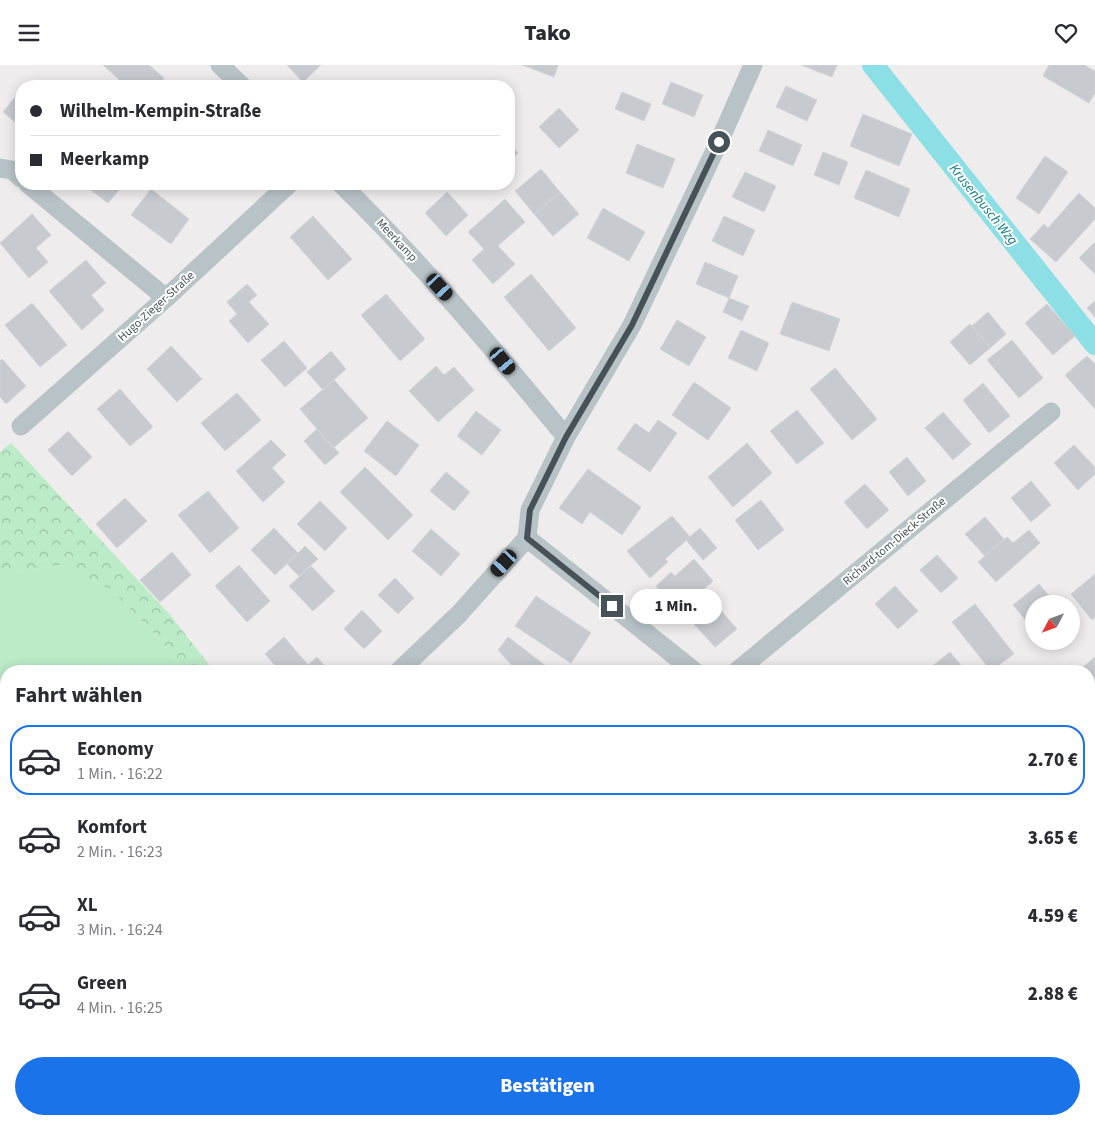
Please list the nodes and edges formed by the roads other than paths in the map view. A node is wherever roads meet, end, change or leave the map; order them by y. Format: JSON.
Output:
{"nodes":[{"id":1,"x":221,"y":65,"type":"edge"},
{"id":2,"x":753,"y":65,"type":"edge"},
{"id":3,"x":236,"y":80,"type":"edge"},
{"id":4,"x":0,"y":168,"type":"edge"},
{"id":5,"x":15,"y":173,"type":"edge"},
{"id":6,"x":35,"y":190,"type":"edge"},
{"id":7,"x":283,"y":190,"type":"edge"},
{"id":8,"x":347,"y":190,"type":"edge"},
{"id":9,"x":166,"y":298,"type":"junction"},
{"id":10,"x":1051,"y":412,"type":"dead end"},
{"id":11,"x":21,"y":426,"type":"dead end"},
{"id":12,"x":566,"y":437,"type":"junction"},
{"id":13,"x":527,"y":538,"type":"junction"},
{"id":14,"x":405,"y":665,"type":"edge"},
{"id":15,"x":686,"y":665,"type":"edge"},
{"id":16,"x":743,"y":665,"type":"edge"}],
"edges":[{"from":1,"to":3,"type":"street"},
{"from":2,"to":12,"type":"street"},
{"from":4,"to":5,"type":"street"},
{"from":6,"to":9,"type":"street"},
{"from":7,"to":9,"type":"street","name":"Hugo-Zieger-Straße"},
{"from":8,"to":12,"type":"street","name":"Meerkamp"},
{"from":9,"to":11,"type":"street","name":"Hugo-Zieger-Straße"},
{"from":10,"to":16,"type":"street","name":"Richard-tom-Dieck-Straße"},
{"from":12,"to":13,"type":"street"},
{"from":13,"to":14,"type":"street"},
{"from":13,"to":15,"type":"street"}]}
